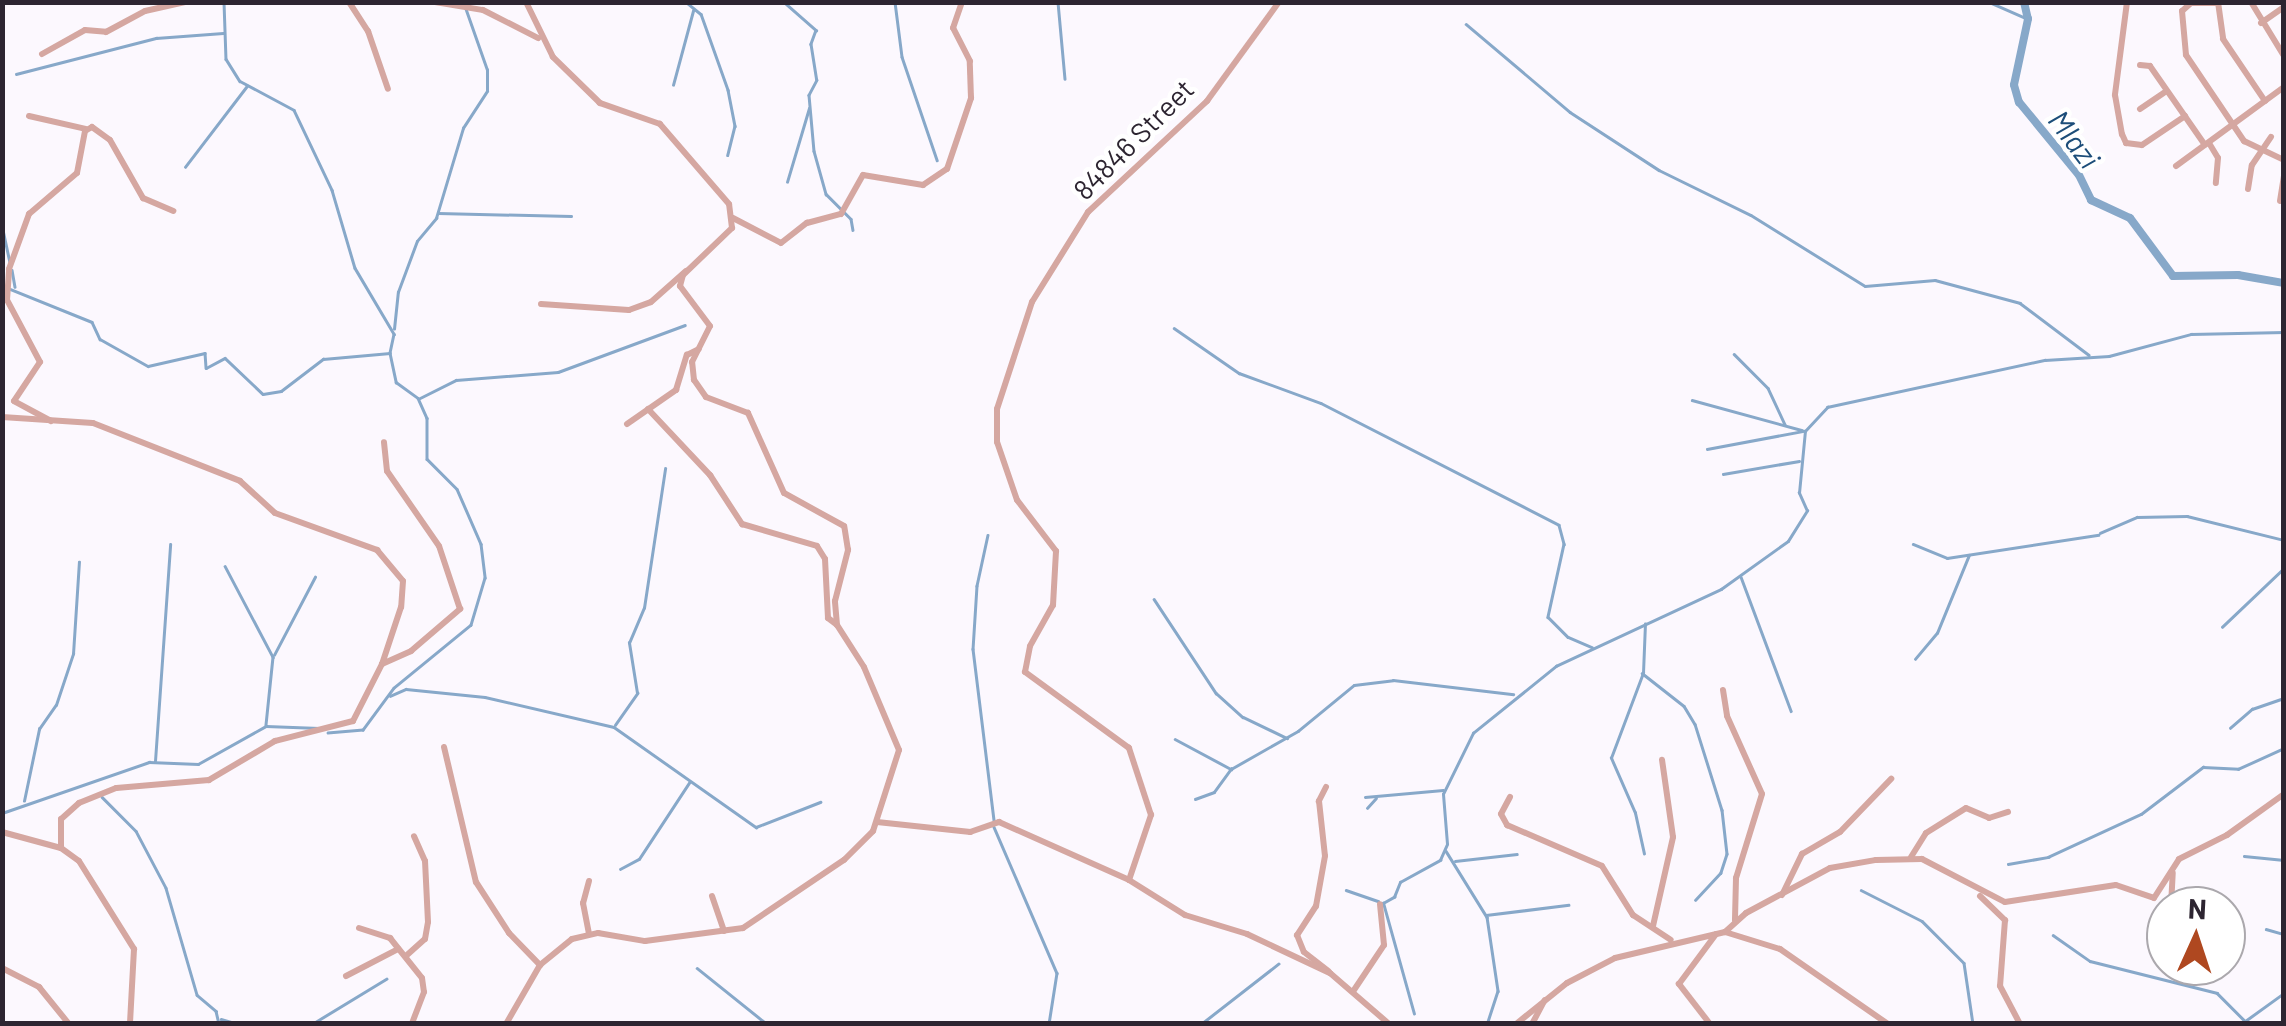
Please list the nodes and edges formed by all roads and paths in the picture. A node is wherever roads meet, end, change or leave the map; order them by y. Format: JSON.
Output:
{"nodes":[{"id":1,"x":185,"y":2,"type":"edge"},
{"id":2,"x":349,"y":2,"type":"edge"},
{"id":3,"x":435,"y":2,"type":"edge"},
{"id":4,"x":526,"y":2,"type":"edge"},
{"id":5,"x":962,"y":2,"type":"edge"},
{"id":6,"x":1278,"y":2,"type":"edge"},
{"id":7,"x":2127,"y":2,"type":"edge"},
{"id":8,"x":2251,"y":2,"type":"edge"},
{"id":9,"x":2189,"y":3,"type":"edge"},
{"id":10,"x":2218,"y":3,"type":"edge"},
{"id":11,"x":2284,"y":7,"type":"edge"},
{"id":12,"x":2261,"y":24,"type":"junction"},
{"id":13,"x":540,"y":39,"type":"junction"},
{"id":14,"x":2282,"y":50,"type":"edge"},
{"id":15,"x":42,"y":54,"type":"dead end"},
{"id":16,"x":2140,"y":66,"type":"dead end"},
{"id":17,"x":2284,"y":88,"type":"edge"},
{"id":18,"x":388,"y":89,"type":"dead end"},
{"id":19,"x":2167,"y":91,"type":"junction"},
{"id":20,"x":2265,"y":101,"type":"junction"},
{"id":21,"x":2140,"y":110,"type":"dead end"},
{"id":22,"x":29,"y":116,"type":"dead end"},
{"id":23,"x":2185,"y":116,"type":"junction"},
{"id":24,"x":2233,"y":125,"type":"junction"},
{"id":25,"x":86,"y":130,"type":"junction"},
{"id":26,"x":2271,"y":136,"type":"dead end"},
{"id":27,"x":2207,"y":144,"type":"junction"},
{"id":28,"x":2258,"y":152,"type":"junction"},
{"id":29,"x":2284,"y":160,"type":"edge"},
{"id":30,"x":2176,"y":166,"type":"dead end"},
{"id":31,"x":2284,"y":176,"type":"edge"},
{"id":32,"x":2216,"y":182,"type":"dead end"},
{"id":33,"x":2248,"y":189,"type":"dead end"},
{"id":34,"x":2280,"y":200,"type":"dead end"},
{"id":35,"x":173,"y":212,"type":"dead end"},
{"id":36,"x":733,"y":218,"type":"junction"},
{"id":37,"x":687,"y":271,"type":"junction"},
{"id":38,"x":541,"y":304,"type":"dead end"},
{"id":39,"x":700,"y":349,"type":"junction"},
{"id":40,"x":648,"y":410,"type":"junction"},
{"id":41,"x":2,"y":416,"type":"edge"},
{"id":42,"x":52,"y":422,"type":"junction"},
{"id":43,"x":627,"y":424,"type":"dead end"},
{"id":44,"x":384,"y":442,"type":"dead end"},
{"id":45,"x":837,"y":625,"type":"junction"},
{"id":46,"x":382,"y":664,"type":"junction"},
{"id":47,"x":1723,"y":690,"type":"dead end"},
{"id":48,"x":444,"y":747,"type":"dead end"},
{"id":49,"x":1662,"y":760,"type":"dead end"},
{"id":50,"x":1892,"y":779,"type":"dead end"},
{"id":51,"x":1326,"y":787,"type":"dead end"},
{"id":52,"x":2284,"y":794,"type":"edge"},
{"id":53,"x":1510,"y":797,"type":"dead end"},
{"id":54,"x":2008,"y":812,"type":"dead end"},
{"id":55,"x":878,"y":822,"type":"junction"},
{"id":56,"x":2,"y":832,"type":"edge"},
{"id":57,"x":414,"y":836,"type":"dead end"},
{"id":58,"x":62,"y":848,"type":"junction"},
{"id":59,"x":1911,"y":857,"type":"junction"},
{"id":60,"x":2173,"y":872,"type":"junction"},
{"id":61,"x":1129,"y":880,"type":"junction"},
{"id":62,"x":589,"y":881,"type":"dead end"},
{"id":63,"x":2172,"y":886,"type":"edge"},
{"id":64,"x":1976,"y":892,"type":"junction"},
{"id":65,"x":712,"y":896,"type":"dead end"},
{"id":66,"x":1782,"y":896,"type":"junction"},
{"id":67,"x":1380,"y":904,"type":"dead end"},
{"id":68,"x":1734,"y":921,"type":"junction"},
{"id":69,"x":1654,"y":927,"type":"junction"},
{"id":70,"x":359,"y":928,"type":"dead end"},
{"id":71,"x":724,"y":931,"type":"junction"},
{"id":72,"x":590,"y":933,"type":"junction"},
{"id":73,"x":1720,"y":933,"type":"junction"},
{"id":74,"x":1672,"y":942,"type":"junction"},
{"id":75,"x":398,"y":949,"type":"junction"},
{"id":76,"x":407,"y":955,"type":"junction"},
{"id":77,"x":540,"y":965,"type":"junction"},
{"id":78,"x":2,"y":968,"type":"edge"},
{"id":79,"x":1330,"y":973,"type":"junction"},
{"id":80,"x":346,"y":976,"type":"dead end"},
{"id":81,"x":1354,"y":990,"type":"junction"},
{"id":82,"x":1545,"y":1000,"type":"junction"},
{"id":83,"x":70,"y":1024,"type":"edge"},
{"id":84,"x":130,"y":1024,"type":"edge"},
{"id":85,"x":412,"y":1024,"type":"edge"},
{"id":86,"x":506,"y":1024,"type":"edge"},
{"id":87,"x":1388,"y":1024,"type":"edge"},
{"id":88,"x":1516,"y":1024,"type":"edge"},
{"id":89,"x":1532,"y":1024,"type":"edge"},
{"id":90,"x":1710,"y":1024,"type":"edge"},
{"id":91,"x":1888,"y":1024,"type":"edge"},
{"id":92,"x":2020,"y":1024,"type":"edge"}],
"edges":[{"from":1,"to":15,"type":"street"},
{"from":2,"to":18,"type":"street"},
{"from":3,"to":13,"type":"street"},
{"from":4,"to":13,"type":"street"},
{"from":5,"to":36,"type":"street"},
{"from":6,"to":61,"type":"street","name":"84846 Street"},
{"from":7,"to":23,"type":"street"},
{"from":8,"to":12,"type":"street"},
{"from":9,"to":10,"type":"street"},
{"from":9,"to":24,"type":"street"},
{"from":10,"to":20,"type":"street"},
{"from":11,"to":12,"type":"street"},
{"from":12,"to":14,"type":"street"},
{"from":13,"to":36,"type":"street"},
{"from":16,"to":19,"type":"street"},
{"from":17,"to":20,"type":"street"},
{"from":19,"to":21,"type":"street"},
{"from":19,"to":23,"type":"street"},
{"from":20,"to":24,"type":"street"},
{"from":22,"to":25,"type":"street"},
{"from":23,"to":27,"type":"street"},
{"from":24,"to":27,"type":"street"},
{"from":24,"to":28,"type":"street"},
{"from":25,"to":35,"type":"street"},
{"from":25,"to":42,"type":"street"},
{"from":26,"to":28,"type":"street"},
{"from":27,"to":30,"type":"street"},
{"from":27,"to":32,"type":"street"},
{"from":28,"to":29,"type":"street"},
{"from":28,"to":33,"type":"street"},
{"from":31,"to":34,"type":"street"},
{"from":36,"to":37,"type":"street"},
{"from":37,"to":38,"type":"street"},
{"from":37,"to":39,"type":"street"},
{"from":39,"to":40,"type":"street"},
{"from":39,"to":45,"type":"street"},
{"from":40,"to":43,"type":"street"},
{"from":40,"to":45,"type":"street"},
{"from":41,"to":42,"type":"street"},
{"from":42,"to":46,"type":"street"},
{"from":44,"to":46,"type":"street"},
{"from":45,"to":55,"type":"street"},
{"from":46,"to":58,"type":"street"},
{"from":47,"to":68,"type":"street"},
{"from":48,"to":77,"type":"street"},
{"from":49,"to":69,"type":"street"},
{"from":50,"to":66,"type":"street"},
{"from":51,"to":79,"type":"street"},
{"from":52,"to":60,"type":"street"},
{"from":53,"to":69,"type":"street"},
{"from":54,"to":59,"type":"street"},
{"from":55,"to":61,"type":"street"},
{"from":55,"to":71,"type":"street"},
{"from":56,"to":58,"type":"street"},
{"from":57,"to":76,"type":"street"},
{"from":58,"to":84,"type":"street"},
{"from":59,"to":64,"type":"street"},
{"from":59,"to":66,"type":"street"},
{"from":60,"to":63,"type":"street"},
{"from":60,"to":64,"type":"street"},
{"from":61,"to":79,"type":"street"},
{"from":62,"to":72,"type":"street"},
{"from":64,"to":92,"type":"street"},
{"from":65,"to":71,"type":"street"},
{"from":66,"to":68,"type":"street"},
{"from":67,"to":81,"type":"street"},
{"from":68,"to":73,"type":"street"},
{"from":69,"to":74,"type":"street"},
{"from":70,"to":75,"type":"street"},
{"from":71,"to":72,"type":"street"},
{"from":72,"to":77,"type":"street"},
{"from":73,"to":74,"type":"street"},
{"from":73,"to":90,"type":"street"},
{"from":73,"to":91,"type":"street"},
{"from":74,"to":82,"type":"street"},
{"from":75,"to":76,"type":"street"},
{"from":75,"to":80,"type":"street"},
{"from":76,"to":85,"type":"street"},
{"from":77,"to":86,"type":"street"},
{"from":78,"to":83,"type":"street"},
{"from":79,"to":81,"type":"street"},
{"from":81,"to":87,"type":"street"},
{"from":82,"to":88,"type":"street"},
{"from":82,"to":89,"type":"street"}]}
